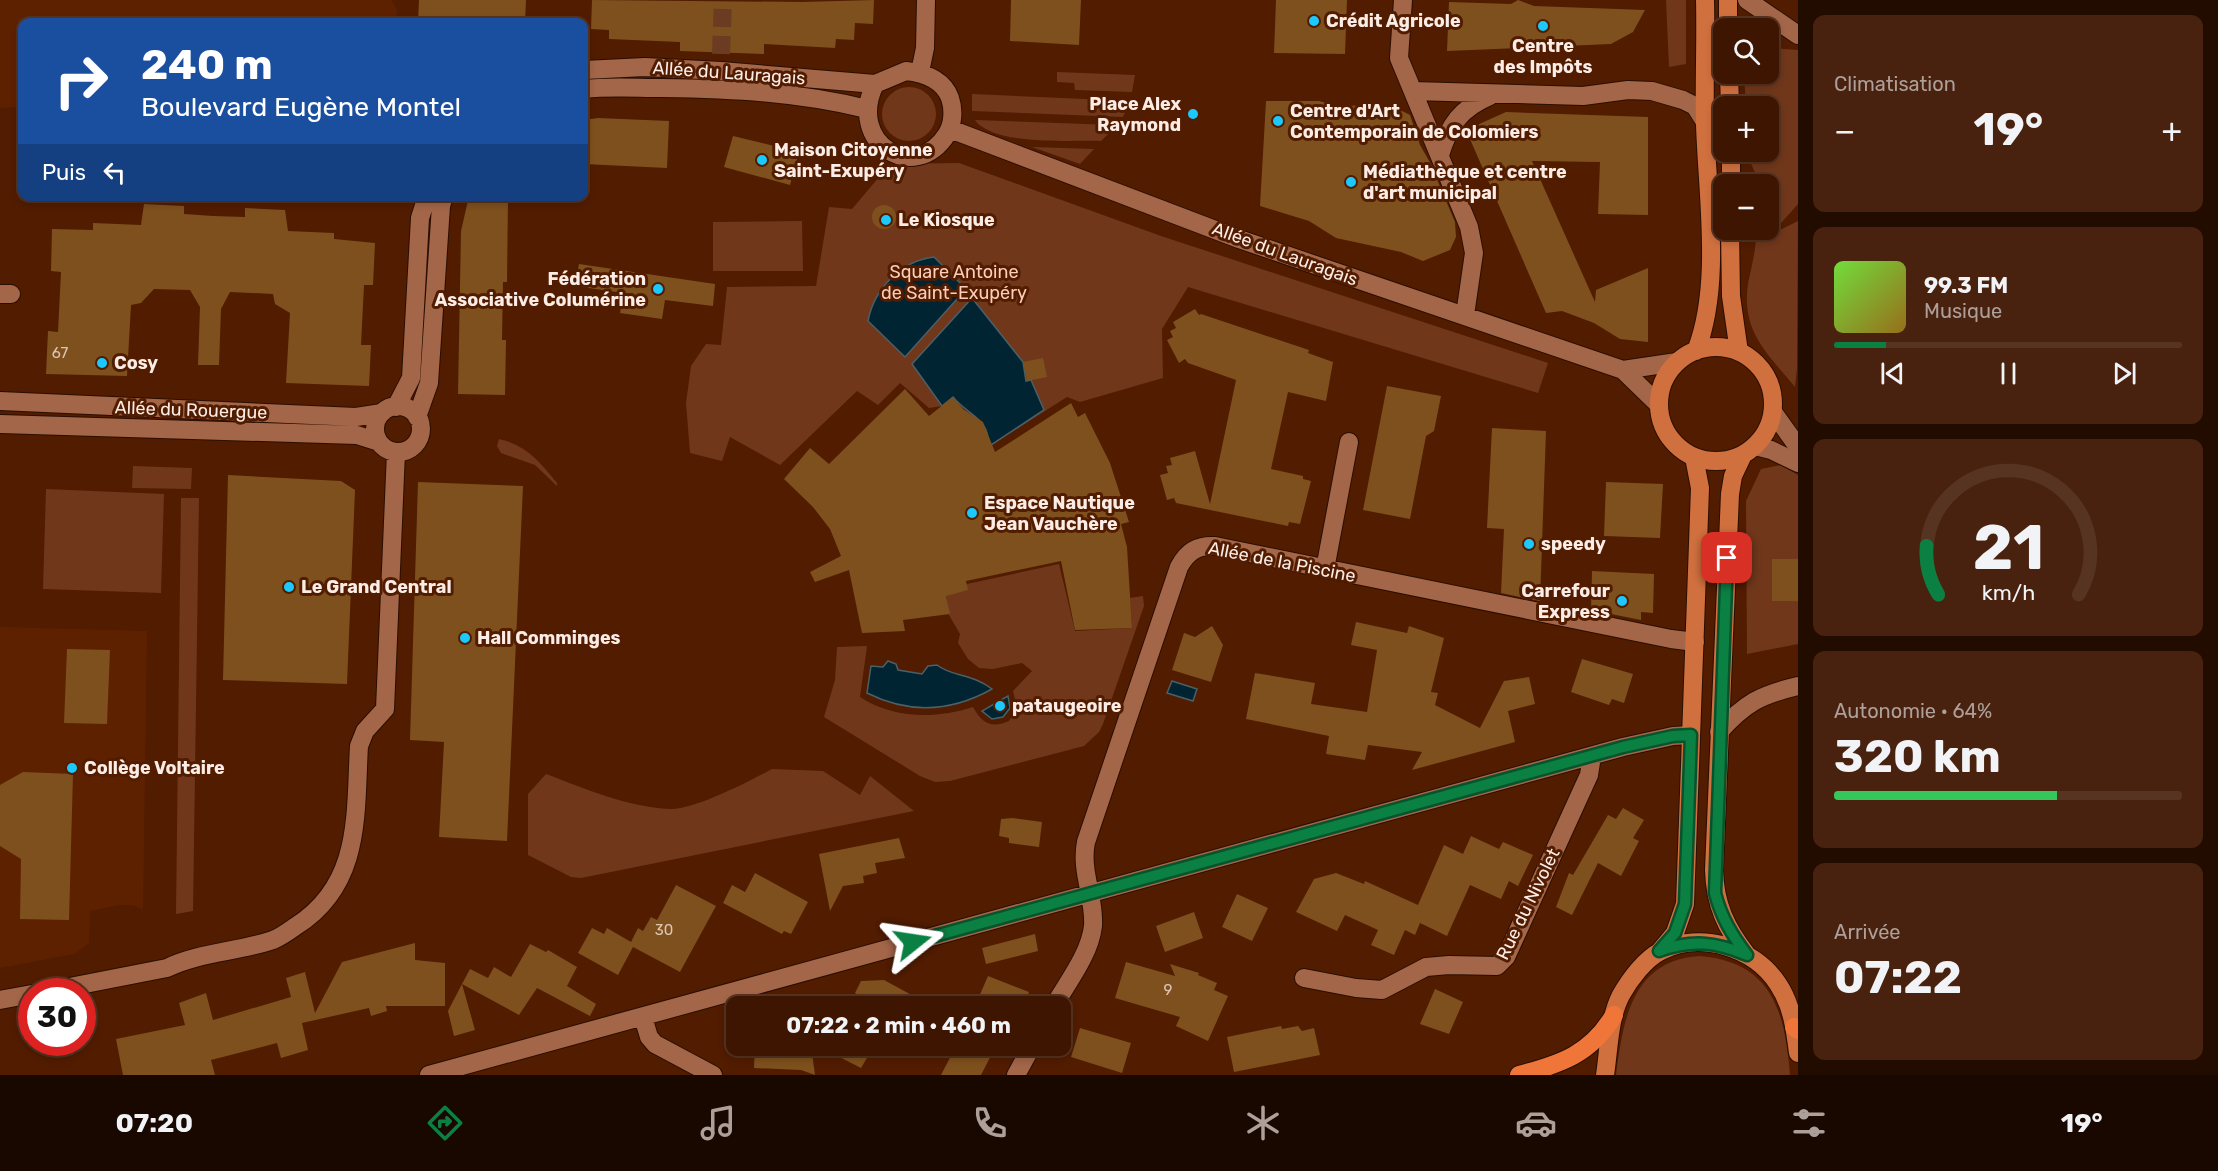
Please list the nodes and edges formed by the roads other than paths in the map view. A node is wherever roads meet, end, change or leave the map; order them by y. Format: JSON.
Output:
{"nodes":[{"id":1,"x":926,"y":0,"type":"edge"},
{"id":2,"x":1403,"y":0,"type":"edge"},
{"id":3,"x":1705,"y":0,"type":"edge"},
{"id":4,"x":1728,"y":0,"type":"edge"},
{"id":5,"x":1747,"y":0,"type":"edge"},
{"id":6,"x":1728,"y":18,"type":"edge"},
{"id":7,"x":1796,"y":35,"type":"edge"},
{"id":8,"x":588,"y":70,"type":"edge"},
{"id":9,"x":920,"y":72,"type":"junction"},
{"id":10,"x":875,"y":84,"type":"junction"},
{"id":11,"x":588,"y":89,"type":"edge"},
{"id":12,"x":1413,"y":92,"type":"junction"},
{"id":13,"x":1494,"y":94,"type":"junction"},
{"id":14,"x":867,"y":109,"type":"junction"},
{"id":15,"x":1705,"y":122,"type":"junction"},
{"id":16,"x":950,"y":129,"type":"junction"},
{"id":17,"x":1440,"y":155,"type":"junction"},
{"id":18,"x":425,"y":201,"type":"edge"},
{"id":19,"x":444,"y":201,"type":"edge"},
{"id":20,"x":1730,"y":240,"type":"edge"},
{"id":21,"x":1465,"y":315,"type":"junction"},
{"id":22,"x":1696,"y":351,"type":"junction"},
{"id":23,"x":1738,"y":352,"type":"junction"},
{"id":24,"x":1677,"y":362,"type":"junction"},
{"id":25,"x":1623,"y":370,"type":"junction"},
{"id":26,"x":0,"y":401,"type":"edge"},
{"id":27,"x":1659,"y":405,"type":"junction"},
{"id":28,"x":389,"y":410,"type":"junction"},
{"id":29,"x":1773,"y":412,"type":"junction"},
{"id":30,"x":417,"y":417,"type":"junction"},
{"id":31,"x":0,"y":423,"type":"edge"},
{"id":32,"x":379,"y":442,"type":"junction"},
{"id":33,"x":1349,"y":442,"type":"dead end"},
{"id":34,"x":1798,"y":447,"type":"edge"},
{"id":35,"x":1749,"y":450,"type":"junction"},
{"id":36,"x":396,"y":452,"type":"junction"},
{"id":37,"x":1694,"y":457,"type":"junction"},
{"id":38,"x":1798,"y":463,"type":"edge"},
{"id":39,"x":1325,"y":569,"type":"junction"},
{"id":40,"x":1695,"y":642,"type":"junction"},
{"id":41,"x":1798,"y":686,"type":"edge"},
{"id":42,"x":1719,"y":732,"type":"junction"},
{"id":43,"x":1691,"y":735,"type":"junction"},
{"id":44,"x":1592,"y":756,"type":"junction"},
{"id":45,"x":1087,"y":886,"type":"junction"},
{"id":46,"x":1659,"y":951,"type":"junction"},
{"id":47,"x":1747,"y":955,"type":"junction"},
{"id":48,"x":1304,"y":978,"type":"dead end"},
{"id":49,"x":96,"y":982,"type":"edge"},
{"id":50,"x":1059,"y":996,"type":"edge"},
{"id":51,"x":18,"y":997,"type":"edge"},
{"id":52,"x":0,"y":1000,"type":"edge"},
{"id":53,"x":1614,"y":1015,"type":"junction"},
{"id":54,"x":643,"y":1017,"type":"junction"},
{"id":55,"x":1796,"y":1028,"type":"edge"},
{"id":56,"x":1798,"y":1053,"type":"edge"},
{"id":57,"x":1026,"y":1056,"type":"edge"},
{"id":58,"x":429,"y":1075,"type":"edge"},
{"id":59,"x":713,"y":1075,"type":"edge"},
{"id":60,"x":1016,"y":1075,"type":"edge"},
{"id":61,"x":1519,"y":1075,"type":"edge"},
{"id":62,"x":1605,"y":1075,"type":"edge"}],
"edges":[{"from":1,"to":9,"type":"street"},
{"from":2,"to":12,"type":"street"},
{"from":3,"to":15,"type":"main road"},
{"from":4,"to":6,"type":"main road"},
{"from":5,"to":7,"type":"street"},
{"from":8,"to":10,"type":"street","name":"Allée du Lauragais"},
{"from":9,"to":10,"type":"street"},
{"from":9,"to":16,"type":"street"},
{"from":10,"to":14,"type":"street"},
{"from":11,"to":14,"type":"street"},
{"from":12,"to":13,"type":"street"},
{"from":12,"to":17,"type":"street"},
{"from":13,"to":15,"type":"street"},
{"from":13,"to":17,"type":"street"},
{"from":14,"to":16,"type":"street"},
{"from":15,"to":22,"type":"main road"},
{"from":16,"to":21,"type":"street","name":"Allée du Lauragais"},
{"from":17,"to":21,"type":"street"},
{"from":18,"to":28,"type":"street"},
{"from":19,"to":30,"type":"street"},
{"from":20,"to":23,"type":"main road"},
{"from":21,"to":25,"type":"street","name":"Allée du Lauragais"},
{"from":22,"to":23,"type":"main road"},
{"from":22,"to":24,"type":"main road"},
{"from":23,"to":29,"type":"main road"},
{"from":24,"to":25,"type":"street","name":"Allée du Lauragais"},
{"from":24,"to":27,"type":"main road"},
{"from":25,"to":27,"type":"street","name":"Allée du Lauragais"},
{"from":26,"to":28,"type":"street","name":"Allée du Rouergue"},
{"from":27,"to":37,"type":"main road"},
{"from":28,"to":30,"type":"street"},
{"from":28,"to":32,"type":"street"},
{"from":29,"to":34,"type":"street"},
{"from":29,"to":35,"type":"main road"},
{"from":30,"to":36,"type":"street"},
{"from":31,"to":32,"type":"street","name":"Allée du Rouergue"},
{"from":32,"to":36,"type":"street"},
{"from":33,"to":39,"type":"street"},
{"from":35,"to":37,"type":"main road"},
{"from":35,"to":38,"type":"street"},
{"from":35,"to":42,"type":"main road"},
{"from":36,"to":49,"type":"street"},
{"from":37,"to":40,"type":"main road"},
{"from":39,"to":40,"type":"street","name":"Allée de la Piscine"},
{"from":39,"to":45,"type":"street","name":"Allée de la Piscine"},
{"from":40,"to":43,"type":"main road"},
{"from":41,"to":42,"type":"street"},
{"from":42,"to":47,"type":"main road"},
{"from":43,"to":44,"type":"street"},
{"from":43,"to":46,"type":"main road"},
{"from":44,"to":45,"type":"street"},
{"from":44,"to":48,"type":"street","name":"Rue du Nivolet"},
{"from":45,"to":50,"type":"street","name":"Allée de la Piscine"},
{"from":45,"to":54,"type":"street"},
{"from":46,"to":47,"type":"main road"},
{"from":46,"to":53,"type":"main road"},
{"from":47,"to":55,"type":"main road"},
{"from":51,"to":52,"type":"street"},
{"from":53,"to":61,"type":"highway"},
{"from":53,"to":62,"type":"main road"},
{"from":54,"to":58,"type":"street"},
{"from":54,"to":59,"type":"street"},
{"from":55,"to":56,"type":"main road"},
{"from":57,"to":60,"type":"street"}]}
